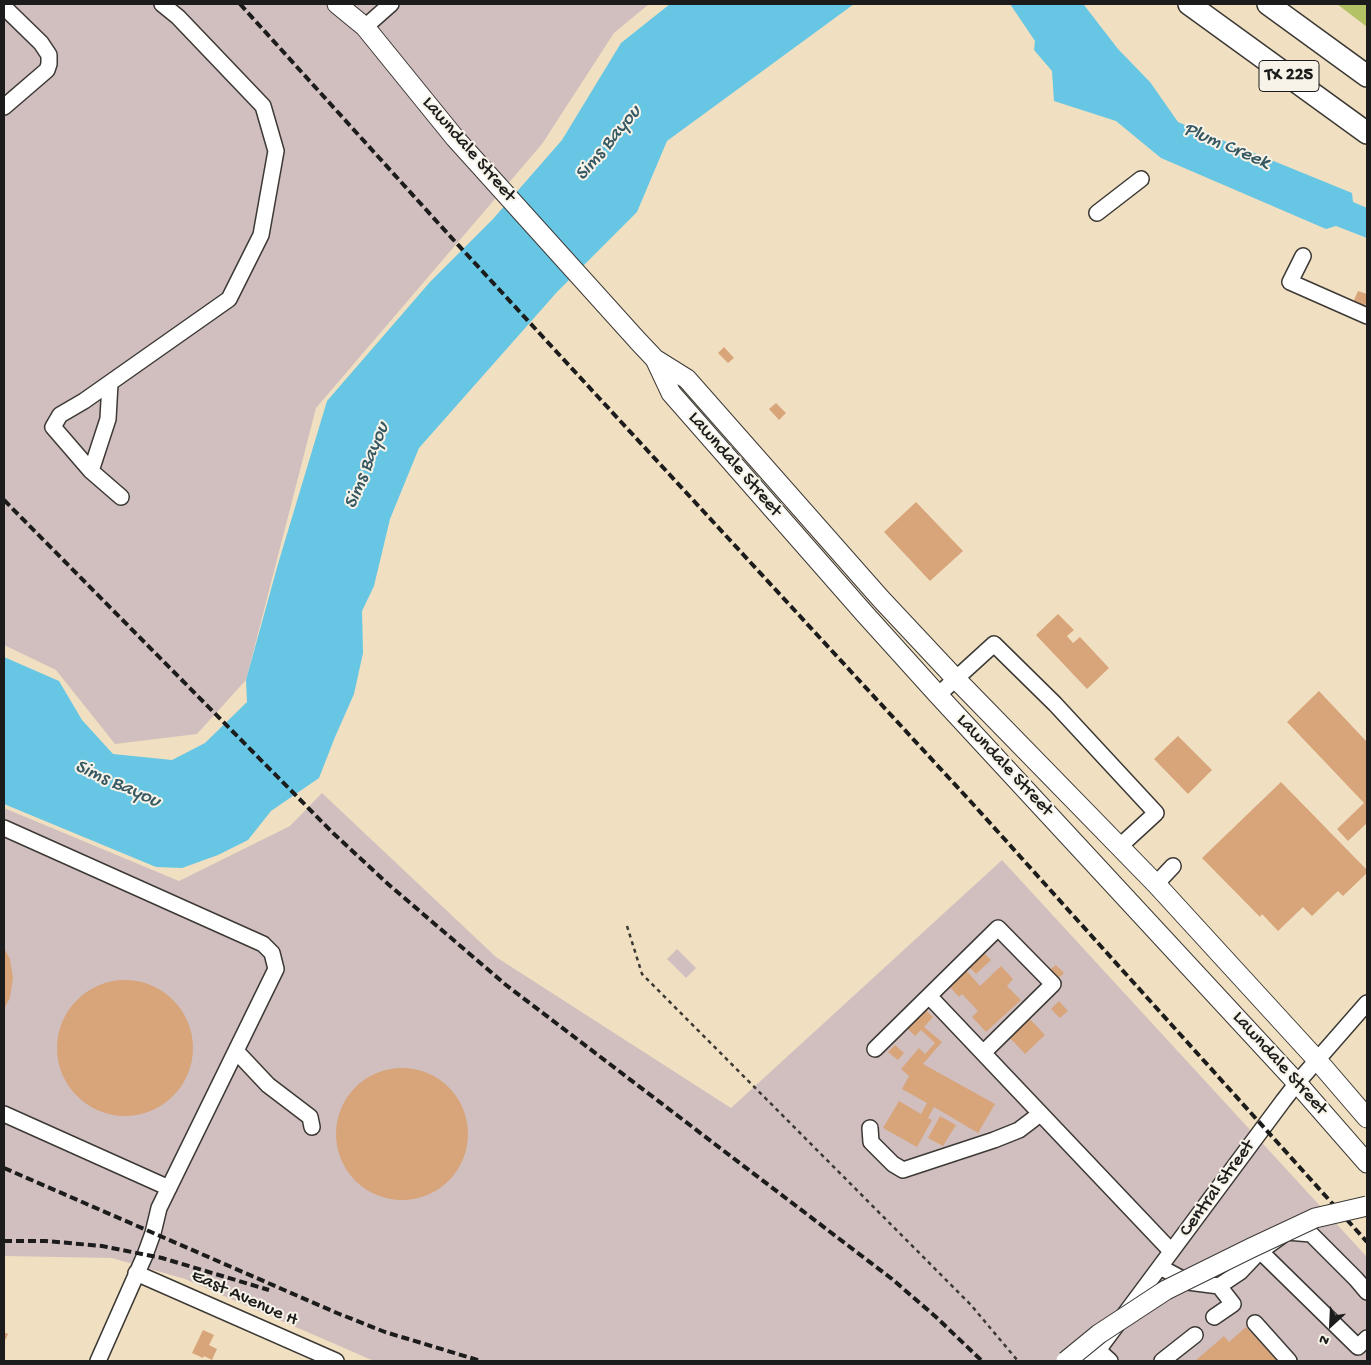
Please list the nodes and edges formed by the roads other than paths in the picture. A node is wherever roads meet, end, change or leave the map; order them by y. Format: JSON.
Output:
{"nodes":[{"id":1,"x":162,"y":4,"type":"edge"},
{"id":2,"x":337,"y":4,"type":"edge"},
{"id":3,"x":356,"y":4,"type":"edge"},
{"id":4,"x":391,"y":4,"type":"edge"},
{"id":5,"x":1189,"y":4,"type":"edge"},
{"id":6,"x":1268,"y":4,"type":"edge"},
{"id":7,"x":4,"y":7,"type":"edge"},
{"id":8,"x":366,"y":27,"type":"junction"},
{"id":9,"x":1367,"y":76,"type":"edge"},
{"id":10,"x":4,"y":107,"type":"edge"},
{"id":11,"x":1367,"y":133,"type":"edge"},
{"id":12,"x":1142,"y":179,"type":"dead end"},
{"id":13,"x":1097,"y":213,"type":"dead end"},
{"id":14,"x":1303,"y":256,"type":"dead end"},
{"id":15,"x":1367,"y":316,"type":"edge"},
{"id":16,"x":655,"y":359,"type":"junction"},
{"id":17,"x":110,"y":383,"type":"junction"},
{"id":18,"x":91,"y":471,"type":"junction"},
{"id":19,"x":121,"y":497,"type":"dead end"},
{"id":20,"x":956,"y":679,"type":"junction"},
{"id":21,"x":938,"y":695,"type":"junction"},
{"id":22,"x":4,"y":828,"type":"edge"},
{"id":23,"x":1119,"y":848,"type":"junction"},
{"id":24,"x":1173,"y":866,"type":"dead end"},
{"id":25,"x":1156,"y":884,"type":"junction"},
{"id":26,"x":929,"y":996,"type":"junction"},
{"id":27,"x":1367,"y":1003,"type":"edge"},
{"id":28,"x":875,"y":1049,"type":"dead end"},
{"id":29,"x":236,"y":1051,"type":"junction"},
{"id":30,"x":983,"y":1053,"type":"junction"},
{"id":31,"x":1318,"y":1061,"type":"junction"},
{"id":32,"x":1298,"y":1083,"type":"junction"},
{"id":33,"x":1360,"y":1107,"type":"edge"},
{"id":34,"x":4,"y":1114,"type":"edge"},
{"id":35,"x":1040,"y":1114,"type":"junction"},
{"id":36,"x":1367,"y":1118,"type":"edge"},
{"id":37,"x":312,"y":1127,"type":"dead end"},
{"id":38,"x":870,"y":1128,"type":"dead end"},
{"id":39,"x":1367,"y":1163,"type":"edge"},
{"id":40,"x":169,"y":1188,"type":"junction"},
{"id":41,"x":1367,"y":1206,"type":"edge"},
{"id":42,"x":1171,"y":1251,"type":"junction"},
{"id":43,"x":1260,"y":1251,"type":"junction"},
{"id":44,"x":1160,"y":1267,"type":"junction"},
{"id":45,"x":136,"y":1273,"type":"junction"},
{"id":46,"x":1219,"y":1286,"type":"junction"},
{"id":47,"x":1367,"y":1292,"type":"edge"},
{"id":48,"x":1214,"y":1317,"type":"dead end"},
{"id":49,"x":1255,"y":1323,"type":"dead end"},
{"id":50,"x":1195,"y":1335,"type":"dead end"},
{"id":51,"x":1367,"y":1338,"type":"edge"},
{"id":52,"x":1094,"y":1356,"type":"edge"},
{"id":53,"x":98,"y":1361,"type":"edge"},
{"id":54,"x":336,"y":1361,"type":"edge"},
{"id":55,"x":1066,"y":1361,"type":"edge"},
{"id":56,"x":1110,"y":1361,"type":"edge"},
{"id":57,"x":1162,"y":1361,"type":"edge"},
{"id":58,"x":1289,"y":1361,"type":"edge"}],
"edges":[{"from":1,"to":17,"type":"street"},
{"from":2,"to":8,"type":"main road","name":"Lawndale Street"},
{"from":3,"to":8,"type":"main road","name":"Lawndale Street"},
{"from":4,"to":8,"type":"street"},
{"from":5,"to":11,"type":"highway","number":"TX 225"},
{"from":6,"to":9,"type":"highway","number":"TX 225"},
{"from":7,"to":10,"type":"street"},
{"from":8,"to":16,"type":"main road","name":"Lawndale Street"},
{"from":12,"to":13,"type":"street"},
{"from":14,"to":15,"type":"street"},
{"from":16,"to":20,"type":"main road","name":"Lawndale Street"},
{"from":16,"to":21,"type":"main road","name":"Lawndale Street"},
{"from":17,"to":18,"type":"street"},
{"from":17,"to":18,"type":"street"},
{"from":18,"to":19,"type":"street"},
{"from":20,"to":21,"type":"street"},
{"from":20,"to":23,"type":"main road","name":"Lawndale Street"},
{"from":20,"to":23,"type":"street"},
{"from":21,"to":32,"type":"main road","name":"Lawndale Street"},
{"from":22,"to":29,"type":"street"},
{"from":23,"to":25,"type":"main road","name":"Lawndale Street"},
{"from":24,"to":25,"type":"street"},
{"from":25,"to":31,"type":"main road","name":"Lawndale Street"},
{"from":26,"to":28,"type":"street"},
{"from":26,"to":30,"type":"street"},
{"from":26,"to":30,"type":"street"},
{"from":27,"to":31,"type":"street","name":"Central Street"},
{"from":29,"to":37,"type":"street"},
{"from":29,"to":40,"type":"street"},
{"from":30,"to":35,"type":"street"},
{"from":31,"to":32,"type":"street","name":"Central Street"},
{"from":31,"to":33,"type":"main road","name":"Lawndale Street"},
{"from":32,"to":39,"type":"main road","name":"Lawndale Street"},
{"from":32,"to":42,"type":"street","name":"Central Street"},
{"from":33,"to":36,"type":"main road","name":"Lawndale Street"},
{"from":34,"to":40,"type":"street"},
{"from":35,"to":38,"type":"street"},
{"from":35,"to":42,"type":"street"},
{"from":40,"to":45,"type":"street"},
{"from":41,"to":55,"type":"main road","bridge":true},
{"from":42,"to":44,"type":"street","name":"Central Street"},
{"from":43,"to":46,"type":"street"},
{"from":43,"to":47,"type":"street"},
{"from":43,"to":51,"type":"street"},
{"from":44,"to":46,"type":"street"},
{"from":44,"to":52,"type":"street","name":"Central Street"},
{"from":45,"to":53,"type":"street"},
{"from":45,"to":54,"type":"street","name":"East Avenue H"},
{"from":46,"to":48,"type":"street"},
{"from":49,"to":58,"type":"street"},
{"from":50,"to":57,"type":"street"},
{"from":52,"to":56,"type":"street"}]}
